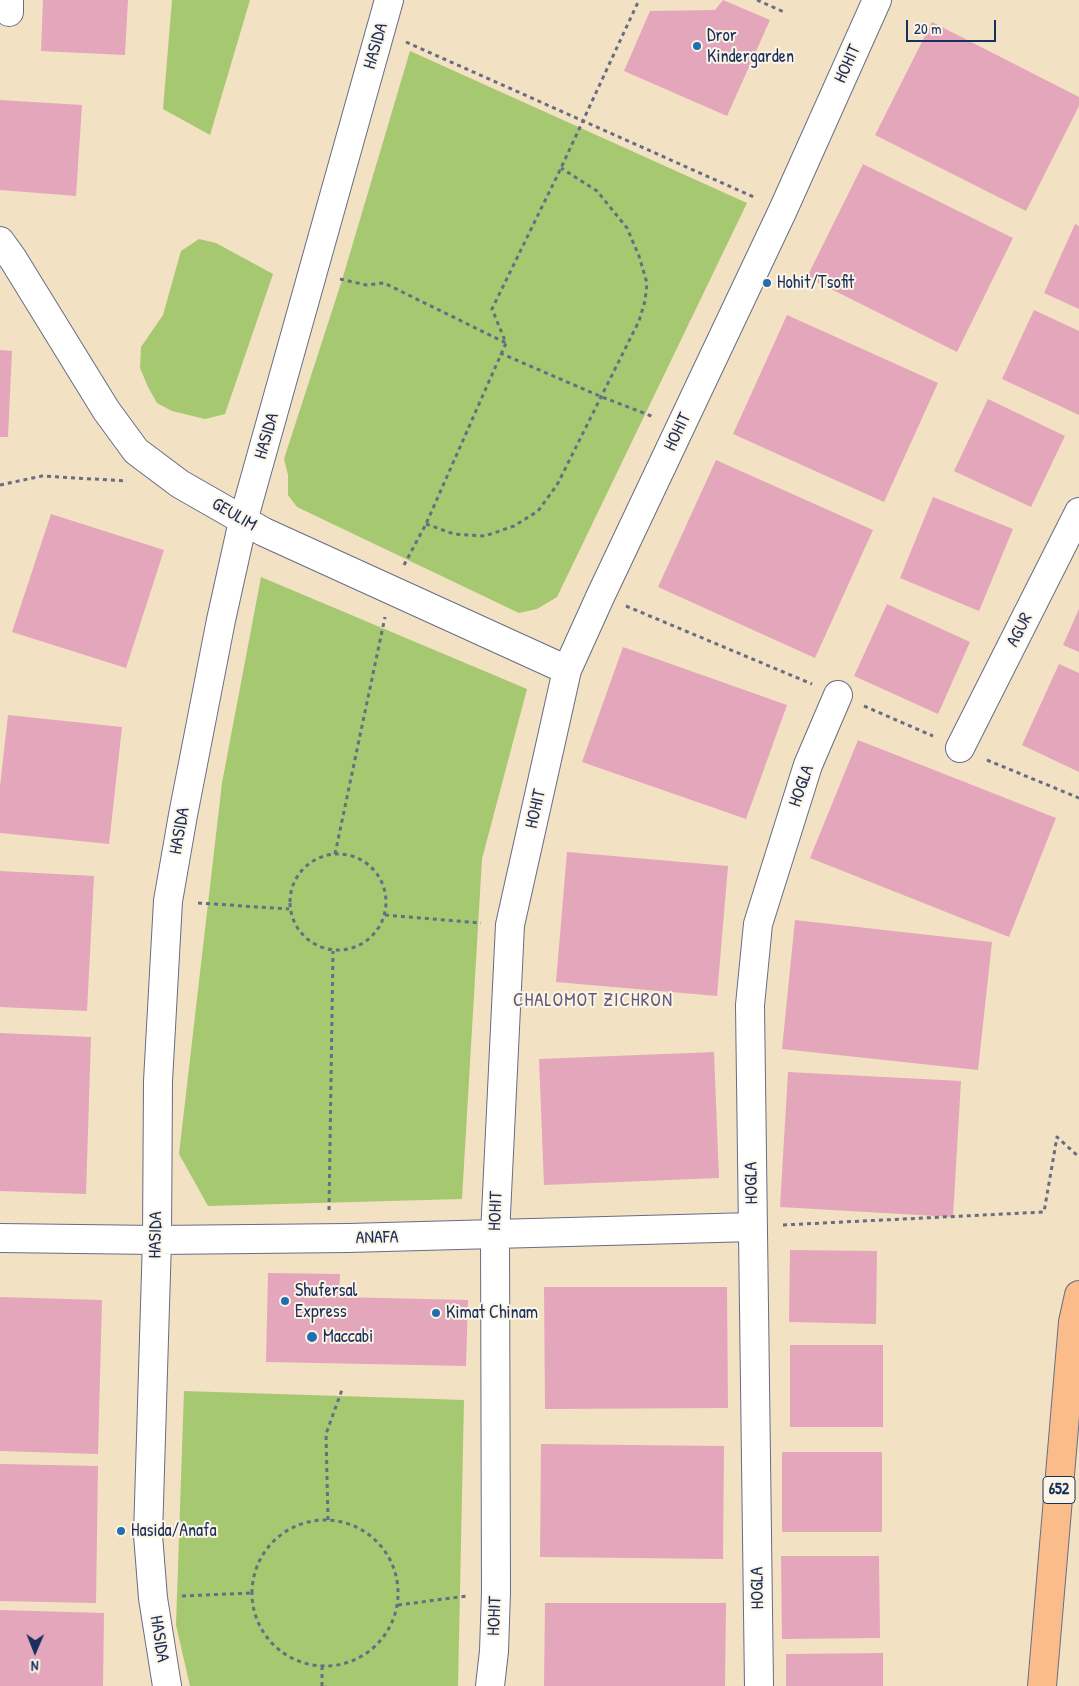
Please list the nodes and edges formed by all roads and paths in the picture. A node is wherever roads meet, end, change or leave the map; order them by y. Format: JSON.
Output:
{"nodes":[{"id":1,"x":389,"y":0,"type":"edge"},
{"id":2,"x":639,"y":0,"type":"edge"},
{"id":3,"x":757,"y":0,"type":"edge"},
{"id":4,"x":877,"y":0,"type":"edge"},
{"id":5,"x":784,"y":12,"type":"dead end"},
{"id":6,"x":404,"y":51,"type":"dead end"},
{"id":7,"x":583,"y":120,"type":"junction"},
{"id":8,"x":561,"y":168,"type":"junction"},
{"id":9,"x":752,"y":207,"type":"dead end"},
{"id":10,"x":0,"y":241,"type":"edge"},
{"id":11,"x":342,"y":270,"type":"dead end"},
{"id":12,"x":313,"y":271,"type":"junction"},
{"id":13,"x":340,"y":279,"type":"junction"},
{"id":14,"x":337,"y":288,"type":"dead end"},
{"id":15,"x":506,"y":343,"type":"junction"},
{"id":16,"x":500,"y":353,"type":"junction"},
{"id":17,"x":602,"y":397,"type":"junction"},
{"id":18,"x":679,"y":429,"type":"junction"},
{"id":19,"x":131,"y":481,"type":"dead end"},
{"id":20,"x":0,"y":485,"type":"edge"},
{"id":21,"x":1079,"y":512,"type":"edge"},
{"id":22,"x":243,"y":521,"type":"junction"},
{"id":23,"x":426,"y":524,"type":"junction"},
{"id":24,"x":391,"y":590,"type":"junction"},
{"id":25,"x":567,"y":670,"type":"junction"},
{"id":26,"x":838,"y":695,"type":"dead end"},
{"id":27,"x":960,"y":748,"type":"dead end"},
{"id":28,"x":335,"y":854,"type":"junction"},
{"id":29,"x":201,"y":894,"type":"dead end"},
{"id":30,"x":168,"y":901,"type":"junction"},
{"id":31,"x":200,"y":903,"type":"junction"},
{"id":32,"x":289,"y":909,"type":"junction"},
{"id":33,"x":198,"y":912,"type":"dead end"},
{"id":34,"x":385,"y":915,"type":"junction"},
{"id":35,"x":510,"y":925,"type":"junction"},
{"id":36,"x":334,"y":951,"type":"junction"},
{"id":37,"x":1079,"y":1156,"type":"edge"},
{"id":38,"x":753,"y":1227,"type":"junction"},
{"id":39,"x":495,"y":1235,"type":"junction"},
{"id":40,"x":0,"y":1238,"type":"edge"},
{"id":41,"x":329,"y":1238,"type":"junction"},
{"id":42,"x":157,"y":1240,"type":"junction"},
{"id":43,"x":1079,"y":1295,"type":"edge"},
{"id":44,"x":343,"y":1387,"type":"dead end"},
{"id":45,"x":328,"y":1520,"type":"junction"},
{"id":46,"x":496,"y":1592,"type":"junction"},
{"id":47,"x":251,"y":1593,"type":"junction"},
{"id":48,"x":152,"y":1598,"type":"junction"},
{"id":49,"x":398,"y":1605,"type":"junction"},
{"id":50,"x":322,"y":1667,"type":"junction"},
{"id":51,"x":167,"y":1686,"type":"edge"},
{"id":52,"x":322,"y":1686,"type":"edge"},
{"id":53,"x":490,"y":1686,"type":"edge"},
{"id":54,"x":759,"y":1686,"type":"edge"},
{"id":55,"x":1042,"y":1686,"type":"edge"}],
"edges":[{"from":1,"to":12,"type":"street","name":"HASIDA"},
{"from":2,"to":7,"type":"path"},
{"from":3,"to":5,"type":"path"},
{"from":4,"to":18,"type":"street","name":"HOHIT"},
{"from":6,"to":7,"type":"path"},
{"from":7,"to":8,"type":"path"},
{"from":7,"to":9,"type":"path"},
{"from":8,"to":15,"type":"path"},
{"from":8,"to":17,"type":"path"},
{"from":10,"to":22,"type":"street","name":"GEULIM"},
{"from":11,"to":13,"type":"path"},
{"from":12,"to":13,"type":"path"},
{"from":12,"to":22,"type":"street","name":"HASIDA"},
{"from":13,"to":14,"type":"path"},
{"from":13,"to":15,"type":"path"},
{"from":15,"to":16,"type":"path"},
{"from":16,"to":17,"type":"path"},
{"from":16,"to":23,"type":"path"},
{"from":17,"to":18,"type":"path"},
{"from":17,"to":23,"type":"path"},
{"from":18,"to":25,"type":"street","name":"HOHIT"},
{"from":19,"to":20,"type":"path"},
{"from":21,"to":27,"type":"street","name":"AGUR"},
{"from":22,"to":24,"type":"street","name":"GEULIM"},
{"from":22,"to":30,"type":"street","name":"HASIDA"},
{"from":23,"to":24,"type":"path"},
{"from":24,"to":25,"type":"street","name":"GEULIM"},
{"from":24,"to":28,"type":"path"},
{"from":25,"to":35,"type":"street","name":"HOHIT"},
{"from":26,"to":38,"type":"street","name":"HOGLA"},
{"from":28,"to":32,"type":"path"},
{"from":28,"to":34,"type":"path"},
{"from":29,"to":31,"type":"path"},
{"from":30,"to":31,"type":"path"},
{"from":30,"to":42,"type":"street","name":"HASIDA"},
{"from":31,"to":32,"type":"path"},
{"from":31,"to":33,"type":"path"},
{"from":32,"to":36,"type":"path"},
{"from":34,"to":35,"type":"path"},
{"from":34,"to":36,"type":"path"},
{"from":35,"to":39,"type":"street","name":"HOHIT"},
{"from":36,"to":41,"type":"path"},
{"from":37,"to":38,"type":"path"},
{"from":38,"to":39,"type":"street","name":"ANAFA"},
{"from":38,"to":54,"type":"street","name":"HOGLA"},
{"from":39,"to":41,"type":"street","name":"ANAFA"},
{"from":39,"to":46,"type":"street","name":"HOHIT"},
{"from":40,"to":42,"type":"street","name":"ANAFA"},
{"from":41,"to":42,"type":"street","name":"ANAFA"},
{"from":42,"to":48,"type":"street","name":"HASIDA"},
{"from":43,"to":55,"type":"main road","number":"652"},
{"from":44,"to":45,"type":"path"},
{"from":45,"to":47,"type":"path"},
{"from":45,"to":49,"type":"path"},
{"from":46,"to":49,"type":"path"},
{"from":46,"to":53,"type":"street","name":"HOHIT"},
{"from":47,"to":48,"type":"path"},
{"from":47,"to":50,"type":"path"},
{"from":48,"to":51,"type":"street","name":"HASIDA"},
{"from":49,"to":50,"type":"path"},
{"from":50,"to":52,"type":"path"}]}
